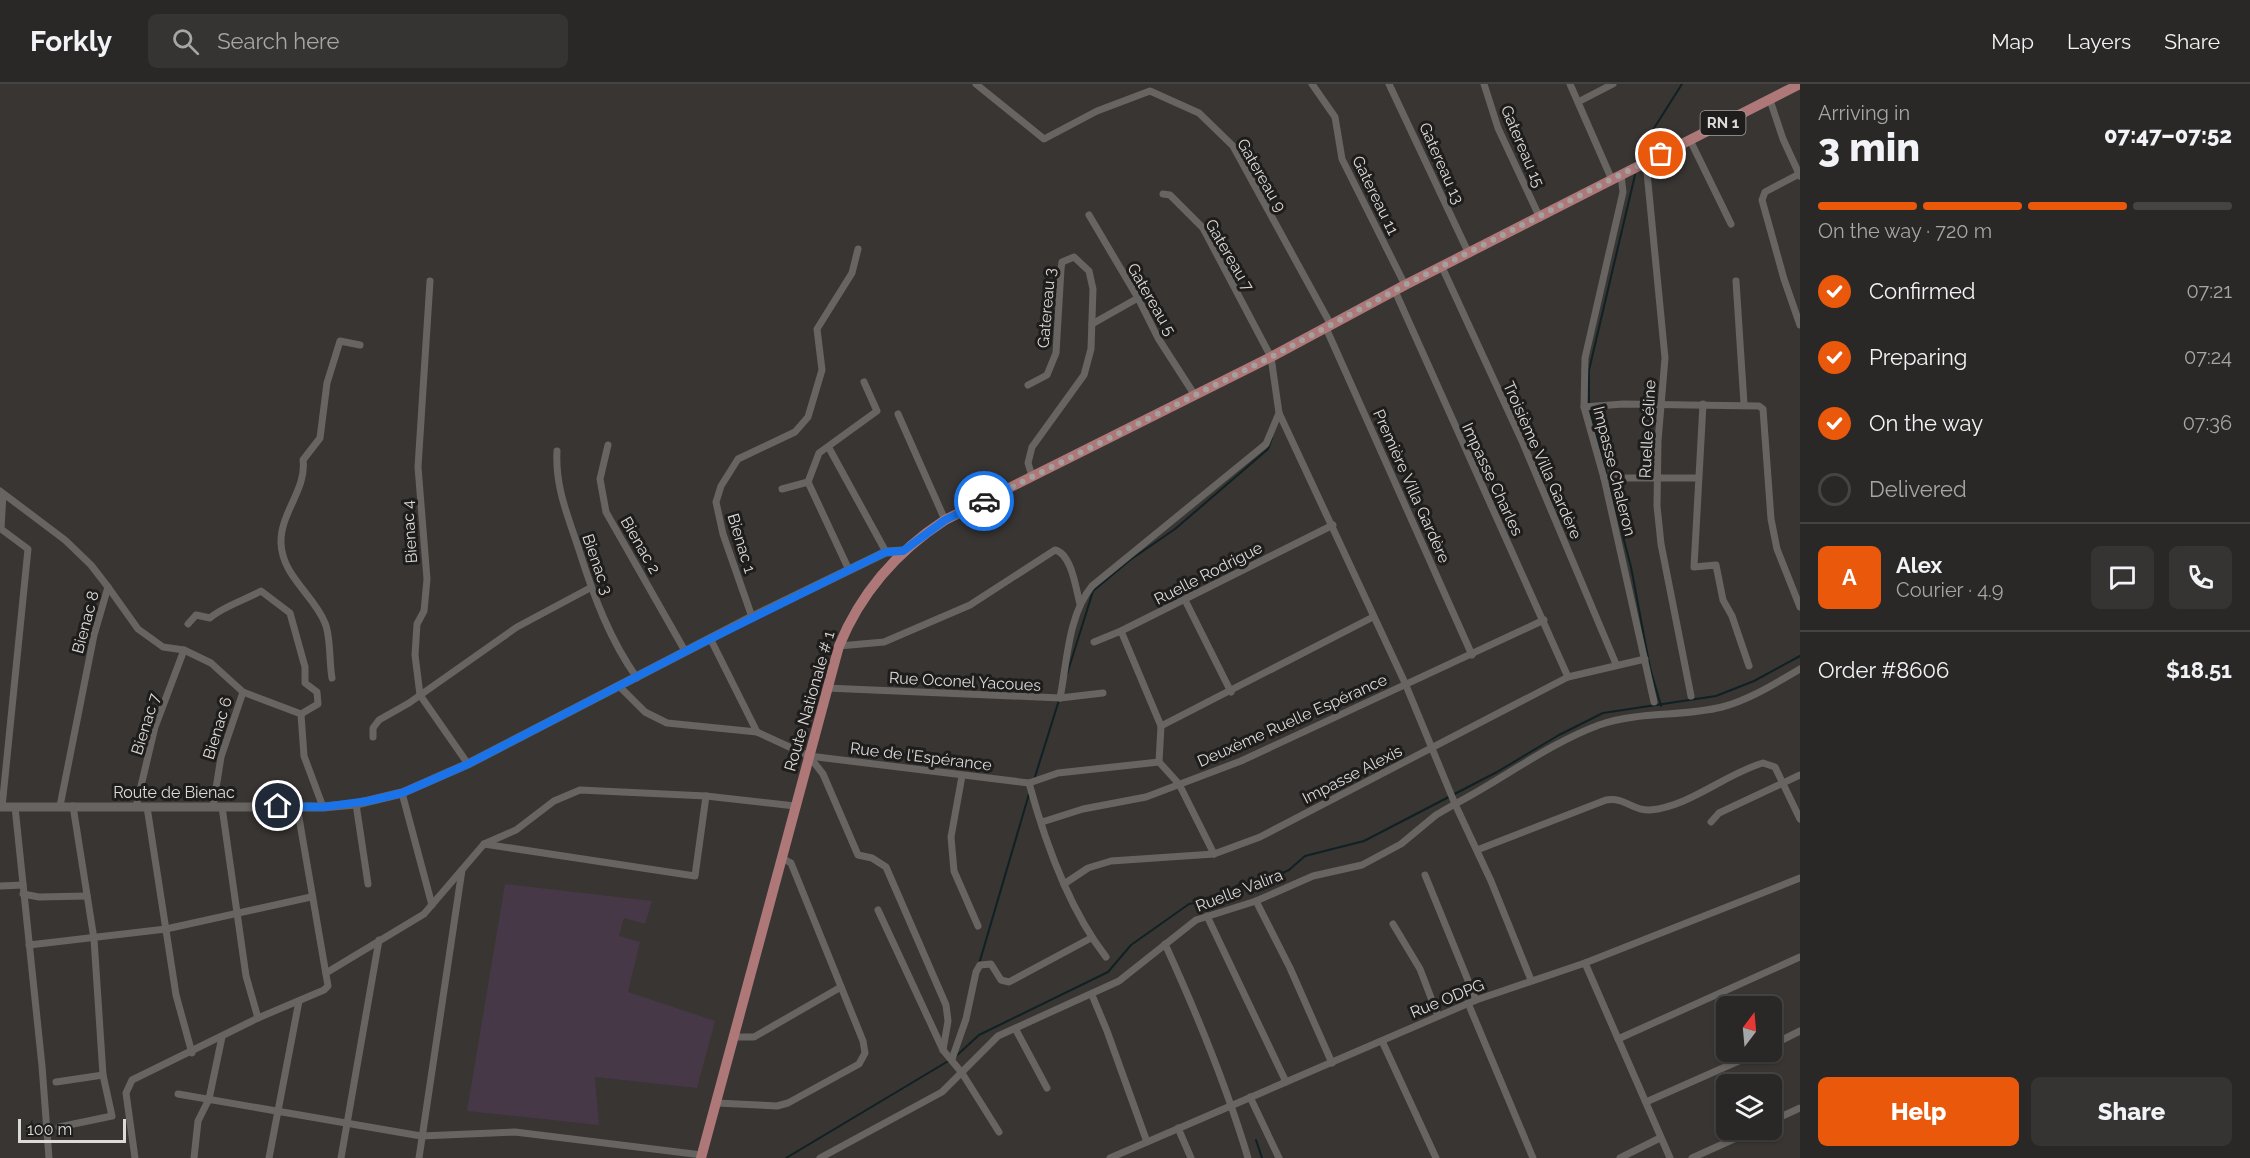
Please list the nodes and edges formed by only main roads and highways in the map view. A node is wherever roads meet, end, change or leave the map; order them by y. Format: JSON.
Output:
{"nodes":[{"id":1,"x":1800,"y":84,"type":"edge"},
{"id":2,"x":903,"y":551,"type":"junction"},
{"id":3,"x":1,"y":807,"type":"edge"},
{"id":4,"x":701,"y":1156,"type":"edge"}],
"edges":[{"from":1,"to":2,"type":"main road","name":"Route Nationale # 1","number":"RN 1"},
{"from":2,"to":3,"type":"main road","name":"Route de Bienac"},
{"from":2,"to":4,"type":"main road","name":"Route Nationale # 1","number":"RN 1"}]}
